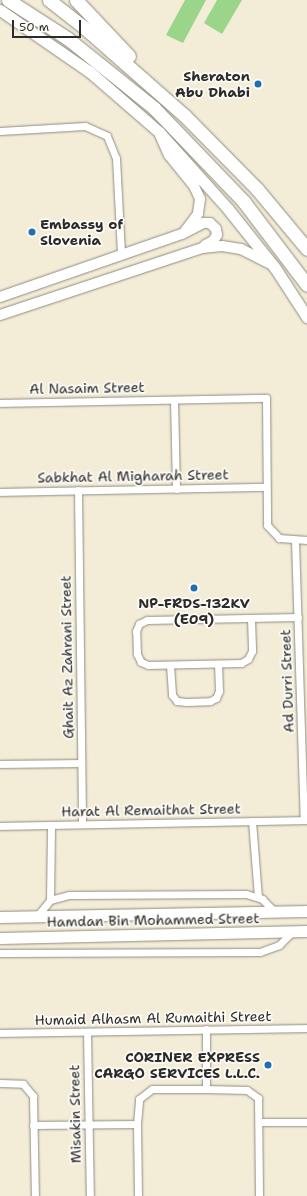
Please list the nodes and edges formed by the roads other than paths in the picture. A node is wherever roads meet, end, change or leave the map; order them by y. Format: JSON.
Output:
{"nodes":[{"id":1,"x":8,"y":0,"type":"edge"},
{"id":2,"x":49,"y":0,"type":"edge"},
{"id":3,"x":76,"y":0,"type":"edge"},
{"id":4,"x":0,"y":10,"type":"edge"},
{"id":5,"x":163,"y":95,"type":"junction"},
{"id":6,"x":0,"y":131,"type":"edge"},
{"id":7,"x":159,"y":132,"type":"junction"},
{"id":8,"x":182,"y":234,"type":"junction"},
{"id":9,"x":307,"y":249,"type":"edge"},
{"id":10,"x":192,"y":251,"type":"junction"},
{"id":11,"x":121,"y":254,"type":"junction"},
{"id":12,"x":275,"y":268,"type":"junction"},
{"id":13,"x":307,"y":285,"type":"edge"},
{"id":14,"x":0,"y":297,"type":"edge"},
{"id":15,"x":0,"y":315,"type":"edge"},
{"id":16,"x":307,"y":317,"type":"edge"},
{"id":17,"x":174,"y":400,"type":"junction"},
{"id":18,"x":0,"y":403,"type":"edge"},
{"id":19,"x":266,"y":487,"type":"junction"},
{"id":20,"x":176,"y":488,"type":"junction"},
{"id":21,"x":78,"y":490,"type":"junction"},
{"id":22,"x":0,"y":492,"type":"edge"},
{"id":23,"x":295,"y":540,"type":"junction"},
{"id":24,"x":307,"y":540,"type":"edge"},
{"id":25,"x":298,"y":617,"type":"junction"},
{"id":26,"x":251,"y":619,"type":"junction"},
{"id":27,"x":218,"y":664,"type":"junction"},
{"id":28,"x":170,"y":665,"type":"junction"},
{"id":29,"x":81,"y":763,"type":"junction"},
{"id":30,"x":0,"y":764,"type":"edge"},
{"id":31,"x":306,"y":820,"type":"edge"},
{"id":32,"x":252,"y":821,"type":"junction"},
{"id":33,"x":82,"y":824,"type":"junction"},
{"id":34,"x":51,"y":825,"type":"junction"},
{"id":35,"x":0,"y":826,"type":"edge"},
{"id":36,"x":258,"y":897,"type":"junction"},
{"id":37,"x":50,"y":900,"type":"junction"},
{"id":38,"x":274,"y":911,"type":"junction"},
{"id":39,"x":307,"y":911,"type":"edge"},
{"id":40,"x":38,"y":915,"type":"junction"},
{"id":41,"x":0,"y":916,"type":"edge"},
{"id":42,"x":293,"y":931,"type":"junction"},
{"id":43,"x":307,"y":931,"type":"edge"},
{"id":44,"x":0,"y":938,"type":"edge"},
{"id":45,"x":0,"y":953,"type":"edge"},
{"id":46,"x":307,"y":1028,"type":"edge"},
{"id":47,"x":206,"y":1029,"type":"junction"},
{"id":48,"x":87,"y":1032,"type":"junction"},
{"id":49,"x":0,"y":1033,"type":"edge"},
{"id":50,"x":0,"y":1083,"type":"edge"},
{"id":51,"x":206,"y":1089,"type":"junction"},
{"id":52,"x":260,"y":1122,"type":"junction"},
{"id":53,"x":307,"y":1122,"type":"edge"},
{"id":54,"x":137,"y":1124,"type":"junction"},
{"id":55,"x":34,"y":1125,"type":"junction"},
{"id":56,"x":89,"y":1125,"type":"junction"},
{"id":57,"x":35,"y":1196,"type":"edge"},
{"id":58,"x":90,"y":1196,"type":"edge"},
{"id":59,"x":138,"y":1196,"type":"edge"},
{"id":60,"x":259,"y":1196,"type":"edge"}],
"edges":[{"from":1,"to":13,"type":"highway"},
{"from":2,"to":5,"type":"highway"},
{"from":3,"to":5,"type":"highway"},
{"from":4,"to":7,"type":"main road"},
{"from":5,"to":9,"type":"highway"},
{"from":6,"to":11,"type":"street"},
{"from":7,"to":8,"type":"main road"},
{"from":7,"to":12,"type":"main road"},
{"from":8,"to":10,"type":"main road"},
{"from":8,"to":11,"type":"main road"},
{"from":10,"to":12,"type":"main road"},
{"from":10,"to":15,"type":"main road"},
{"from":11,"to":14,"type":"main road"},
{"from":12,"to":16,"type":"main road"},
{"from":17,"to":18,"type":"street","name":"Al Nasaim Street"},
{"from":17,"to":19,"type":"street","name":"Al Nasaim Street"},
{"from":17,"to":20,"type":"street"},
{"from":19,"to":20,"type":"street","name":"Sabkhat Al Migharah Street"},
{"from":19,"to":23,"type":"street"},
{"from":20,"to":21,"type":"street","name":"Sabkhat Al Migharah Street"},
{"from":21,"to":22,"type":"street","name":"Sabkhat Al Migharah Street"},
{"from":21,"to":29,"type":"street","name":"Ghait Az Zahrani Street"},
{"from":23,"to":24,"type":"street"},
{"from":23,"to":25,"type":"street","name":"Ad Durri Street"},
{"from":25,"to":26,"type":"street"},
{"from":25,"to":31,"type":"street","name":"Ad Durri Street"},
{"from":26,"to":27,"type":"street"},
{"from":26,"to":28,"type":"street"},
{"from":27,"to":28,"type":"street"},
{"from":27,"to":28,"type":"street"},
{"from":29,"to":30,"type":"street"},
{"from":29,"to":33,"type":"street","name":"Ghait Az Zahrani Street"},
{"from":31,"to":32,"type":"street","name":"Harat Al Remaithat Street"},
{"from":32,"to":33,"type":"street","name":"Harat Al Remaithat Street"},
{"from":32,"to":36,"type":"street","name":"Harat Al Remaithat Street"},
{"from":33,"to":34,"type":"street","name":"Harat Al Remaithat Street"},
{"from":34,"to":35,"type":"street","name":"Harat Al Remaithat Street"},
{"from":34,"to":37,"type":"street","name":"Harat Al Remaithat Street"},
{"from":36,"to":37,"type":"street","name":"Hamdan Bin Mohammed Street"},
{"from":36,"to":38,"type":"street","name":"Hamdan Bin Mohammed Street"},
{"from":37,"to":40,"type":"street","name":"Hamdan Bin Mohammed Street"},
{"from":38,"to":39,"type":"main road","name":"Hamdan Bin Mohammed Street"},
{"from":38,"to":40,"type":"main road","name":"Hamdan Bin Mohammed Street"},
{"from":40,"to":41,"type":"main road","name":"Hamdan Bin Mohammed Street"},
{"from":42,"to":43,"type":"main road","name":"Hamdan Bin Mohammed Street"},
{"from":42,"to":44,"type":"main road","name":"Hamdan Bin Mohammed Street"},
{"from":42,"to":45,"type":"street"},
{"from":46,"to":47,"type":"street","name":"Humaid Alhasm Al Rumaithi Street"},
{"from":47,"to":48,"type":"street","name":"Humaid Alhasm Al Rumaithi Street"},
{"from":47,"to":51,"type":"street"},
{"from":48,"to":49,"type":"street","name":"Humaid Alhasm Al Rumaithi Street"},
{"from":48,"to":56,"type":"street","name":"Misakin Street"},
{"from":50,"to":55,"type":"street"},
{"from":51,"to":52,"type":"street"},
{"from":51,"to":54,"type":"street"},
{"from":52,"to":53,"type":"street"},
{"from":52,"to":60,"type":"street"},
{"from":54,"to":56,"type":"street"},
{"from":54,"to":59,"type":"street"},
{"from":55,"to":56,"type":"street"},
{"from":55,"to":57,"type":"street"},
{"from":56,"to":58,"type":"street","name":"Misakin Street"}]}
